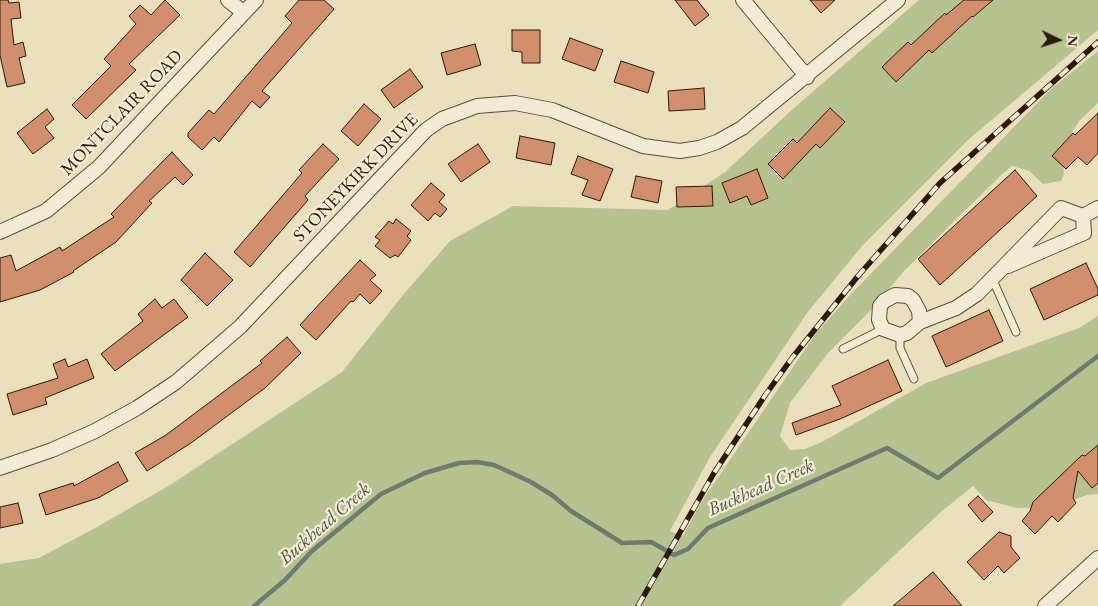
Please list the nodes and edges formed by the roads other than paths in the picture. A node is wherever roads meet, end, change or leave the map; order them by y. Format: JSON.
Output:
{"nodes":[{"id":1,"x":228,"y":0,"type":"edge"},
{"id":2,"x":256,"y":0,"type":"edge"},
{"id":3,"x":743,"y":0,"type":"edge"},
{"id":4,"x":898,"y":0,"type":"edge"},
{"id":5,"x":244,"y":13,"type":"junction"},
{"id":6,"x":806,"y":77,"type":"junction"},
{"id":7,"x":1098,"y":208,"type":"edge"},
{"id":8,"x":1083,"y":216,"type":"junction"},
{"id":9,"x":0,"y":231,"type":"edge"},
{"id":10,"x":997,"y":274,"type":"junction"},
{"id":11,"x":920,"y":322,"type":"junction"},
{"id":12,"x":883,"y":329,"type":"junction"},
{"id":13,"x":1016,"y":332,"type":"dead end"},
{"id":14,"x":900,"y":335,"type":"junction"},
{"id":15,"x":843,"y":349,"type":"dead end"},
{"id":16,"x":914,"y":379,"type":"dead end"},
{"id":17,"x":0,"y":468,"type":"edge"},
{"id":18,"x":1098,"y":558,"type":"edge"},
{"id":19,"x":1045,"y":606,"type":"edge"}],
"edges":[{"from":1,"to":5,"type":"street"},
{"from":2,"to":5,"type":"street","name":"MONTCLAIR ROAD"},
{"from":3,"to":6,"type":"street"},
{"from":4,"to":6,"type":"street","name":"STONEYKIRK DRIVE"},
{"from":5,"to":9,"type":"street","name":"MONTCLAIR ROAD"},
{"from":6,"to":17,"type":"street","name":"STONEYKIRK DRIVE"},
{"from":7,"to":8,"type":"street"},
{"from":8,"to":10,"type":"street"},
{"from":8,"to":10,"type":"street"},
{"from":10,"to":11,"type":"street"},
{"from":10,"to":13,"type":"lane"},
{"from":11,"to":12,"type":"street"},
{"from":11,"to":14,"type":"street"},
{"from":12,"to":14,"type":"street"},
{"from":12,"to":15,"type":"lane"},
{"from":14,"to":16,"type":"lane"},
{"from":18,"to":19,"type":"street"}]}
